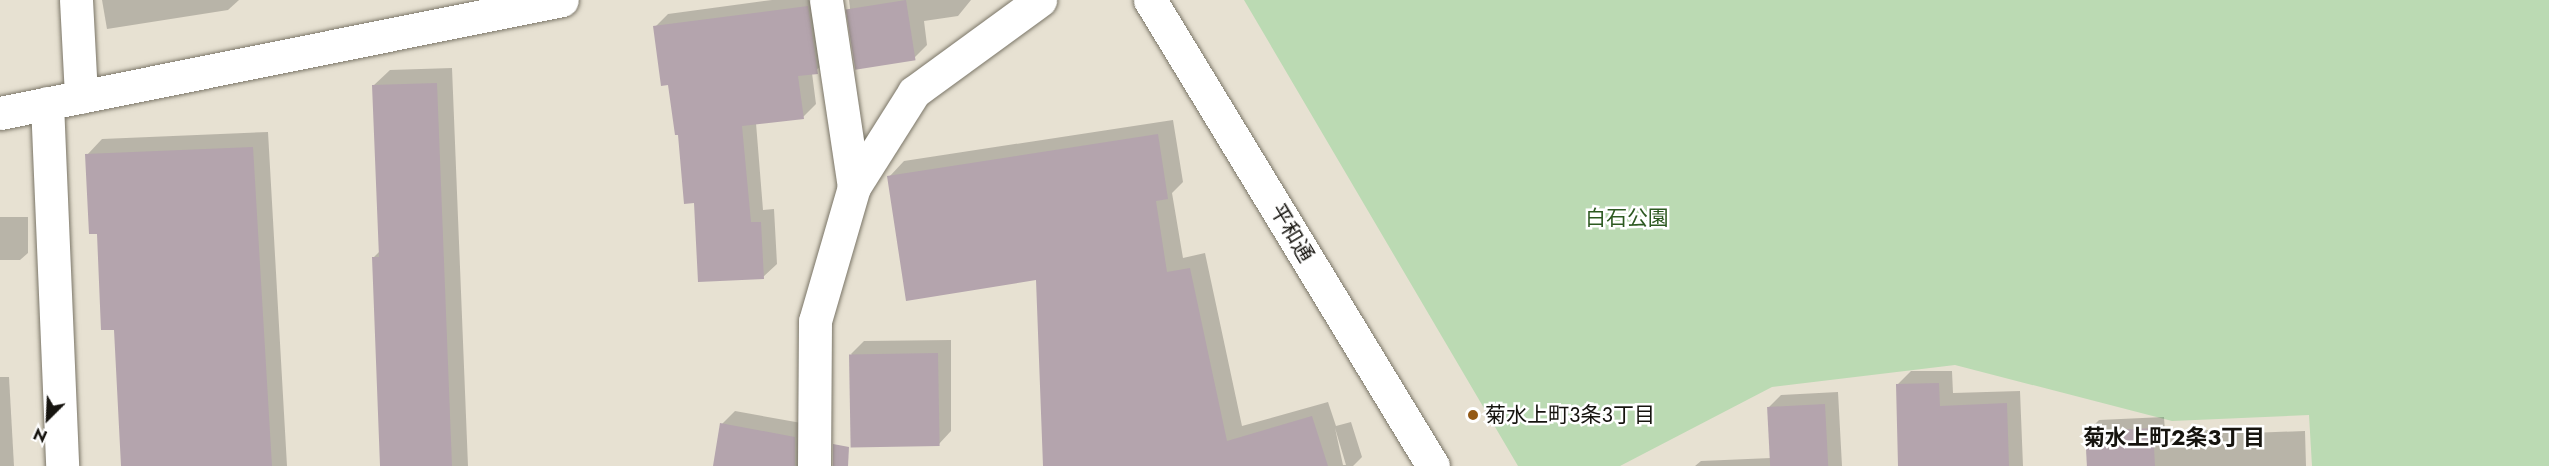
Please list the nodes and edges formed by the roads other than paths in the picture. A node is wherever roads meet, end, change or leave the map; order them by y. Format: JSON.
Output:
{"nodes":[{"id":1,"x":76,"y":0,"type":"edge"},
{"id":2,"x":826,"y":0,"type":"edge"},
{"id":3,"x":1040,"y":0,"type":"edge"},
{"id":4,"x":1150,"y":0,"type":"edge"},
{"id":5,"x":542,"y":2,"type":"edge"},
{"id":6,"x":81,"y":97,"type":"junction"},
{"id":7,"x":48,"y":104,"type":"junction"},
{"id":8,"x":0,"y":113,"type":"edge"},
{"id":9,"x":854,"y":187,"type":"junction"},
{"id":10,"x":62,"y":466,"type":"edge"},
{"id":11,"x":814,"y":466,"type":"edge"},
{"id":12,"x":1433,"y":466,"type":"edge"}],
"edges":[{"from":1,"to":6,"type":"street"},
{"from":2,"to":9,"type":"street"},
{"from":3,"to":9,"type":"street"},
{"from":4,"to":12,"type":"street","name":"平和通"},
{"from":5,"to":6,"type":"street"},
{"from":6,"to":7,"type":"street"},
{"from":7,"to":8,"type":"street"},
{"from":7,"to":10,"type":"street"},
{"from":9,"to":11,"type":"street"}]}
